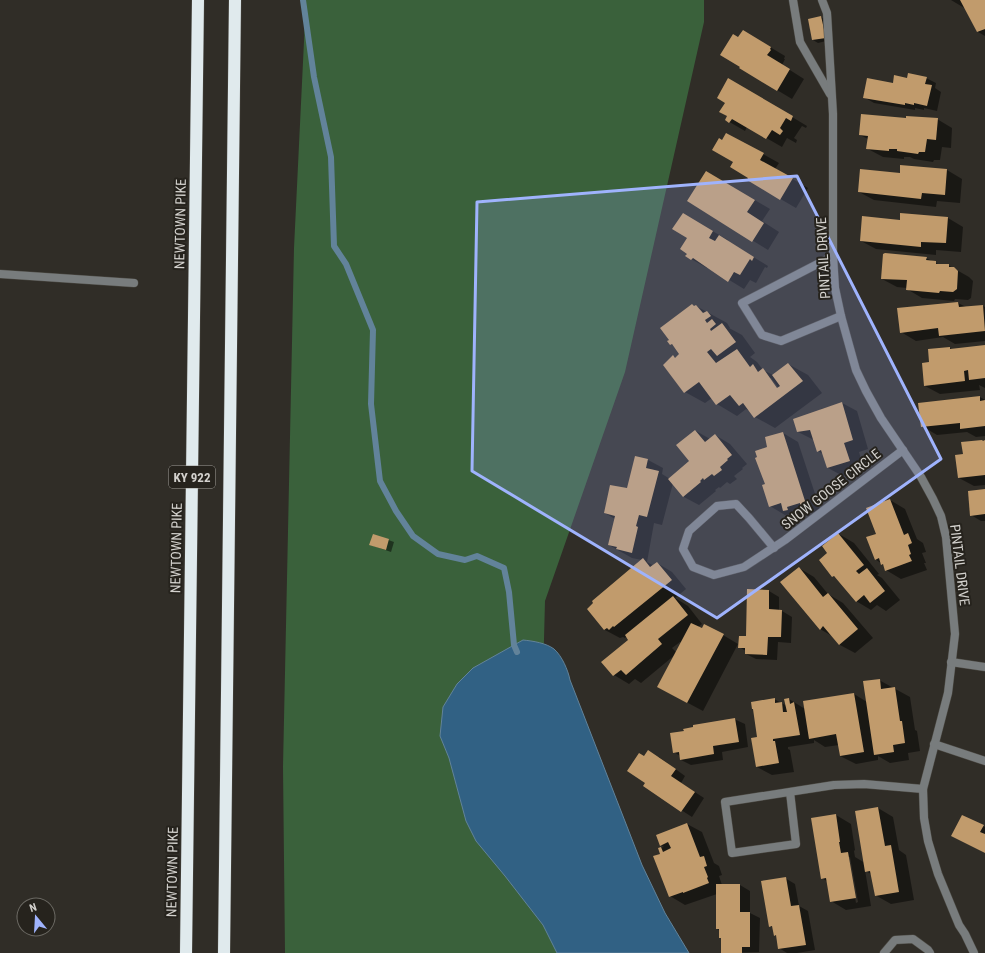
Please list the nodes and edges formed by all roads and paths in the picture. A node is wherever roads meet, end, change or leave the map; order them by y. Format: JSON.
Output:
{"nodes":[{"id":1,"x":198,"y":0,"type":"edge"},
{"id":2,"x":235,"y":0,"type":"edge"},
{"id":3,"x":792,"y":0,"type":"edge"},
{"id":4,"x":822,"y":0,"type":"edge"},
{"id":5,"x":832,"y":96,"type":"junction"},
{"id":6,"x":833,"y":256,"type":"junction"},
{"id":7,"x":0,"y":274,"type":"edge"},
{"id":8,"x":134,"y":283,"type":"dead end"},
{"id":9,"x":841,"y":316,"type":"junction"},
{"id":10,"x":903,"y":450,"type":"junction"},
{"id":11,"x":774,"y":548,"type":"junction"},
{"id":12,"x":951,"y":662,"type":"junction"},
{"id":13,"x":985,"y":667,"type":"edge"},
{"id":14,"x":934,"y":744,"type":"junction"},
{"id":15,"x":985,"y":761,"type":"edge"},
{"id":16,"x":923,"y":788,"type":"junction"},
{"id":17,"x":790,"y":792,"type":"junction"},
{"id":18,"x":186,"y":953,"type":"edge"},
{"id":19,"x":224,"y":953,"type":"edge"},
{"id":20,"x":884,"y":953,"type":"edge"},
{"id":21,"x":930,"y":953,"type":"edge"},
{"id":22,"x":974,"y":953,"type":"edge"}],
"edges":[{"from":1,"to":18,"type":"highway","name":"NEWTOWN PIKE","number":"KY 922"},
{"from":2,"to":19,"type":"highway","number":"KY 922"},
{"from":3,"to":5,"type":"street"},
{"from":4,"to":5,"type":"street","name":"PINTAIL DRIVE"},
{"from":5,"to":6,"type":"street","name":"PINTAIL DRIVE"},
{"from":6,"to":9,"type":"street","name":"PINTAIL DRIVE"},
{"from":6,"to":9,"type":"street"},
{"from":7,"to":8,"type":"street"},
{"from":9,"to":10,"type":"street","name":"PINTAIL DRIVE"},
{"from":10,"to":11,"type":"street","name":"SNOW GOOSE CIRCLE"},
{"from":10,"to":12,"type":"street","name":"PINTAIL DRIVE"},
{"from":11,"to":11,"type":"street","name":"SNOW GOOSE CIRCLE"},
{"from":12,"to":13,"type":"street"},
{"from":12,"to":14,"type":"street","name":"PINTAIL DRIVE"},
{"from":14,"to":15,"type":"street"},
{"from":14,"to":16,"type":"street","name":"PINTAIL DRIVE"},
{"from":16,"to":17,"type":"street"},
{"from":16,"to":22,"type":"street","name":"PINTAIL DRIVE"},
{"from":17,"to":17,"type":"street"},
{"from":20,"to":21,"type":"street"}]}
